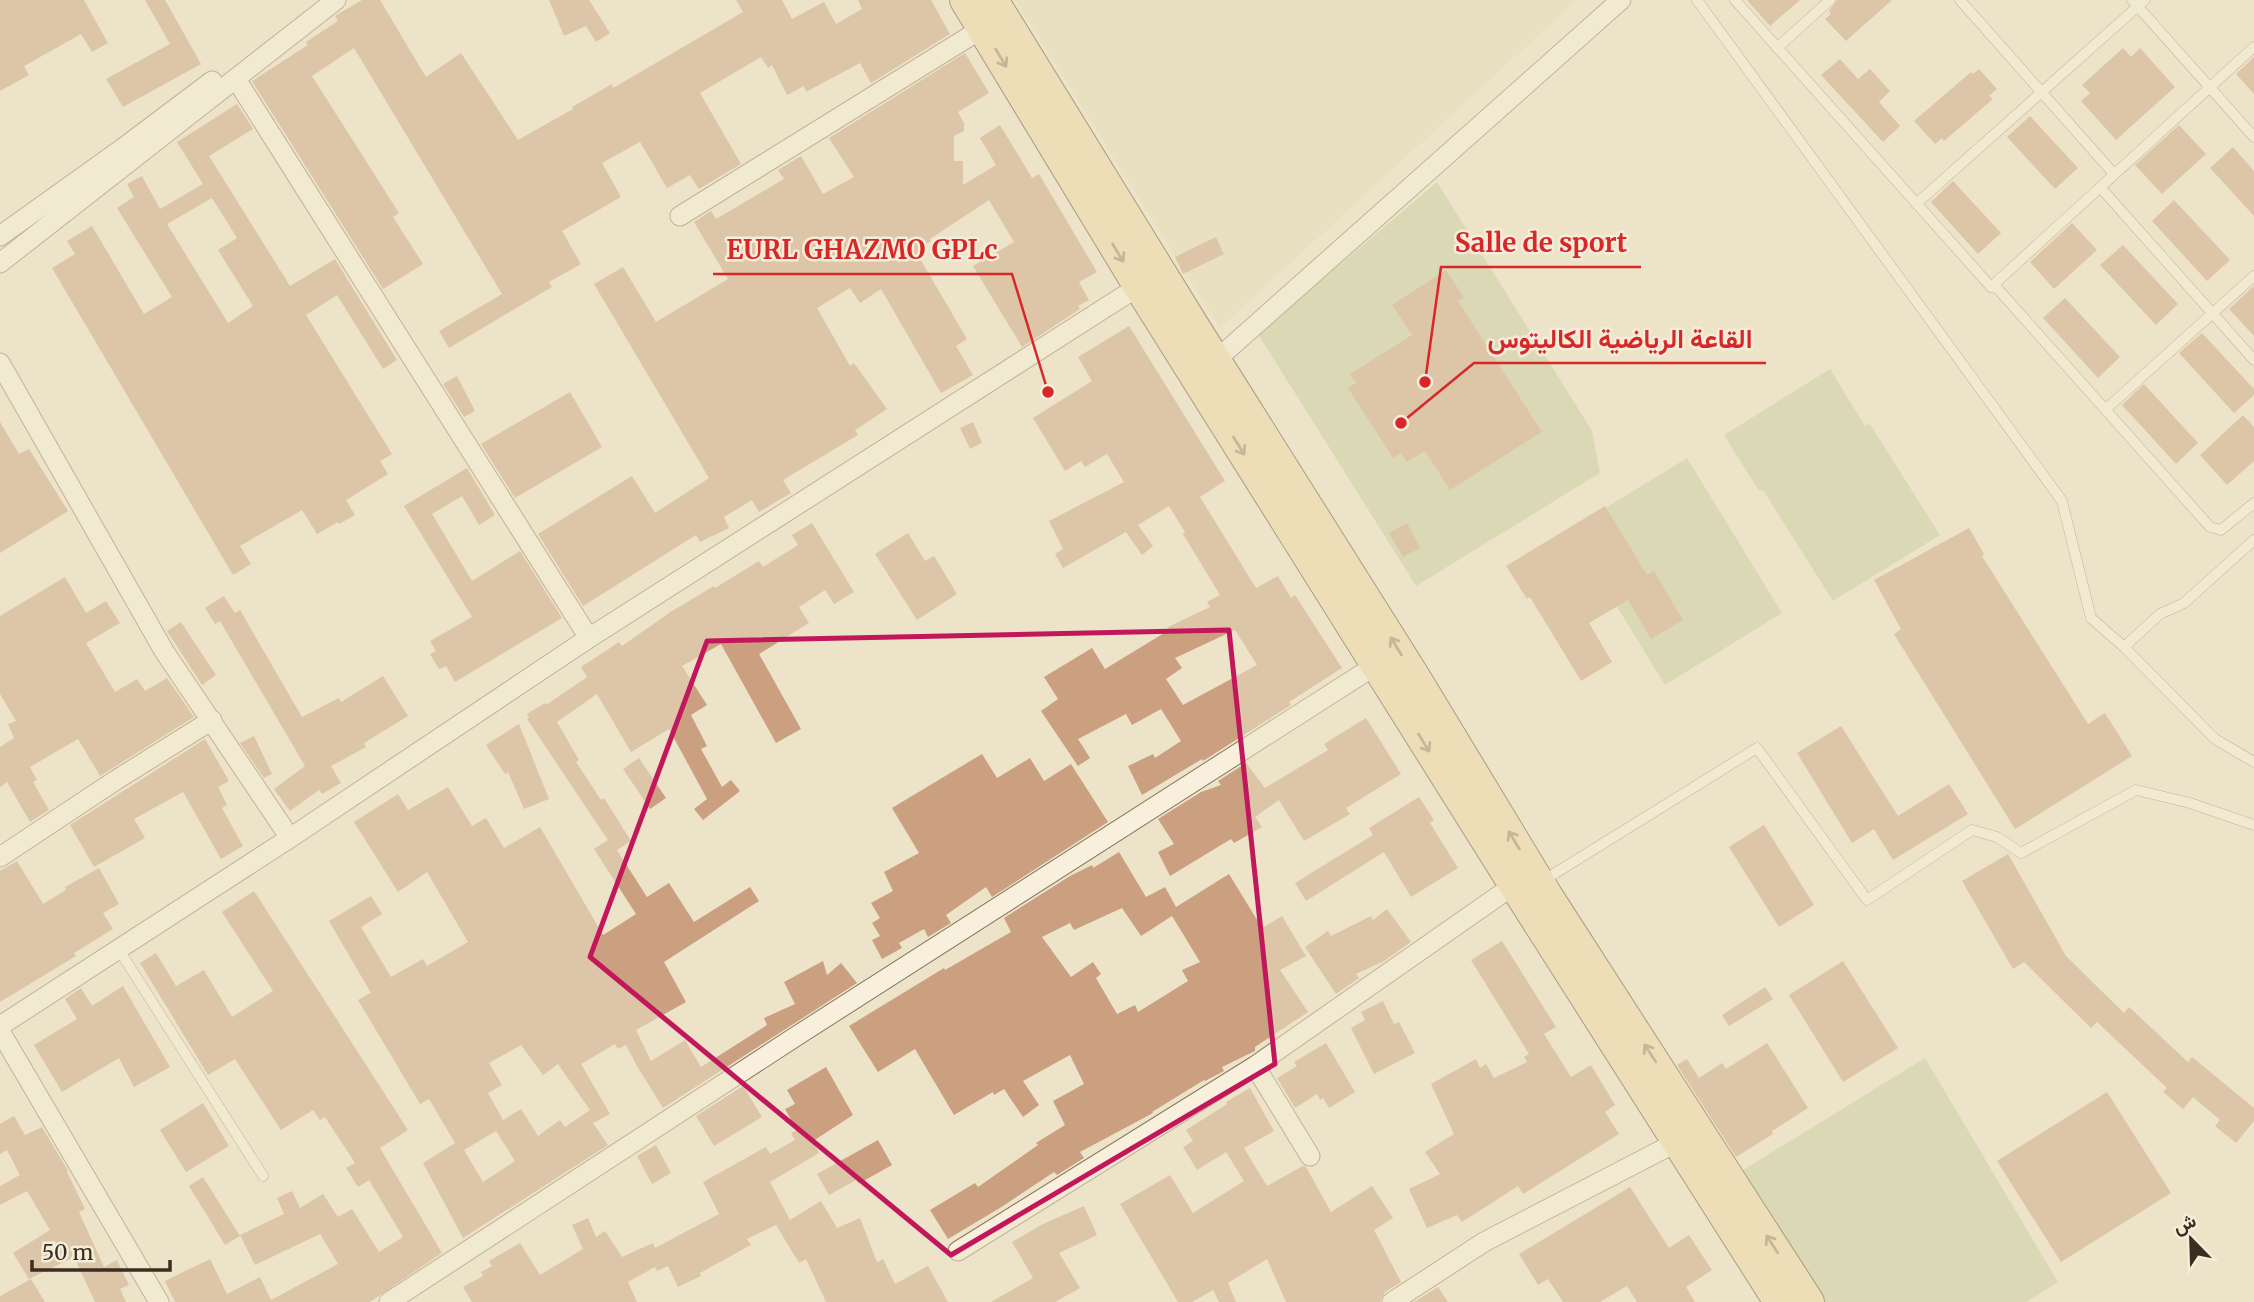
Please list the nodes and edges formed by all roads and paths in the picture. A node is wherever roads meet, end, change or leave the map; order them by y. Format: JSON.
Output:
{"nodes":[{"id":1,"x":318,"y":0,"type":"edge"},
{"id":2,"x":337,"y":0,"type":"edge"},
{"id":3,"x":965,"y":0,"type":"edge"},
{"id":4,"x":993,"y":0,"type":"edge"},
{"id":5,"x":1621,"y":0,"type":"edge"},
{"id":6,"x":1698,"y":0,"type":"edge"},
{"id":7,"x":1735,"y":0,"type":"edge"},
{"id":8,"x":1830,"y":0,"type":"edge"},
{"id":9,"x":1961,"y":0,"type":"edge"},
{"id":10,"x":2138,"y":2,"type":"edge"},
{"id":11,"x":982,"y":28,"type":"junction"},
{"id":12,"x":2254,"y":47,"type":"edge"},
{"id":13,"x":1777,"y":48,"type":"junction"},
{"id":14,"x":236,"y":79,"type":"junction"},
{"id":15,"x":2210,"y":87,"type":"junction"},
{"id":16,"x":2042,"y":92,"type":"junction"},
{"id":17,"x":2254,"y":137,"type":"edge"},
{"id":18,"x":2114,"y":174,"type":"junction"},
{"id":19,"x":2100,"y":187,"type":"junction"},
{"id":20,"x":1916,"y":204,"type":"junction"},
{"id":21,"x":680,"y":216,"type":"dead end"},
{"id":22,"x":0,"y":236,"type":"edge"},
{"id":23,"x":0,"y":263,"type":"edge"},
{"id":24,"x":2254,"y":276,"type":"edge"},
{"id":25,"x":1150,"y":279,"type":"junction"},
{"id":26,"x":1991,"y":287,"type":"junction"},
{"id":27,"x":2213,"y":313,"type":"junction"},
{"id":28,"x":1216,"y":359,"type":"junction"},
{"id":29,"x":2254,"y":360,"type":"edge"},
{"id":30,"x":0,"y":363,"type":"edge"},
{"id":31,"x":2106,"y":410,"type":"junction"},
{"id":32,"x":2254,"y":503,"type":"edge"},
{"id":33,"x":2254,"y":540,"type":"edge"},
{"id":34,"x":589,"y":638,"type":"junction"},
{"id":35,"x":2124,"y":647,"type":"junction"},
{"id":36,"x":1376,"y":665,"type":"junction"},
{"id":37,"x":212,"y":720,"type":"junction"},
{"id":38,"x":2254,"y":762,"type":"edge"},
{"id":39,"x":2254,"y":825,"type":"edge"},
{"id":40,"x":290,"y":838,"type":"junction"},
{"id":41,"x":0,"y":857,"type":"edge"},
{"id":42,"x":1527,"y":884,"type":"junction"},
{"id":43,"x":120,"y":950,"type":"junction"},
{"id":44,"x":0,"y":1028,"type":"edge"},
{"id":45,"x":1255,"y":1066,"type":"junction"},
{"id":46,"x":1677,"y":1142,"type":"junction"},
{"id":47,"x":1310,"y":1156,"type":"dead end"},
{"id":48,"x":263,"y":1176,"type":"dead end"},
{"id":49,"x":958,"y":1251,"type":"dead end"},
{"id":50,"x":159,"y":1302,"type":"edge"},
{"id":51,"x":389,"y":1302,"type":"edge"},
{"id":52,"x":1392,"y":1302,"type":"edge"},
{"id":53,"x":1779,"y":1302,"type":"edge"},
{"id":54,"x":1809,"y":1302,"type":"edge"}],
"edges":[{"from":1,"to":22,"type":"street"},
{"from":2,"to":14,"type":"street"},
{"from":3,"to":11,"type":"main road"},
{"from":4,"to":25,"type":"main road"},
{"from":5,"to":28,"type":"street"},
{"from":6,"to":35,"type":"lane"},
{"from":7,"to":13,"type":"lane"},
{"from":8,"to":13,"type":"lane"},
{"from":9,"to":16,"type":"lane"},
{"from":10,"to":15,"type":"lane"},
{"from":10,"to":16,"type":"lane"},
{"from":11,"to":21,"type":"street"},
{"from":11,"to":25,"type":"main road","one_way":true},
{"from":12,"to":15,"type":"lane"},
{"from":13,"to":20,"type":"lane"},
{"from":14,"to":23,"type":"street"},
{"from":14,"to":34,"type":"street"},
{"from":15,"to":17,"type":"lane"},
{"from":15,"to":18,"type":"lane"},
{"from":16,"to":18,"type":"lane"},
{"from":16,"to":20,"type":"lane"},
{"from":18,"to":19,"type":"lane"},
{"from":19,"to":26,"type":"lane"},
{"from":19,"to":27,"type":"lane"},
{"from":20,"to":26,"type":"lane"},
{"from":24,"to":27,"type":"lane"},
{"from":25,"to":28,"type":"main road"},
{"from":25,"to":34,"type":"street"},
{"from":25,"to":36,"type":"main road","one_way":true},
{"from":26,"to":31,"type":"lane"},
{"from":27,"to":29,"type":"lane"},
{"from":27,"to":31,"type":"lane"},
{"from":42,"to":28,"type":"main road","one_way":true},
{"from":30,"to":37,"type":"street"},
{"from":31,"to":32,"type":"lane"},
{"from":33,"to":35,"type":"lane"},
{"from":34,"to":40,"type":"street"},
{"from":35,"to":38,"type":"lane"},
{"from":36,"to":42,"type":"main road","one_way":true},
{"from":36,"to":51,"type":"street"},
{"from":37,"to":40,"type":"street"},
{"from":37,"to":41,"type":"street"},
{"from":39,"to":42,"type":"lane"},
{"from":40,"to":43,"type":"street"},
{"from":42,"to":45,"type":"street"},
{"from":42,"to":46,"type":"main road"},
{"from":54,"to":42,"type":"main road","one_way":true},
{"from":43,"to":44,"type":"street"},
{"from":43,"to":48,"type":"lane"},
{"from":44,"to":50,"type":"street"},
{"from":45,"to":47,"type":"street"},
{"from":45,"to":49,"type":"street"},
{"from":46,"to":52,"type":"street"},
{"from":46,"to":53,"type":"main road"}]}
